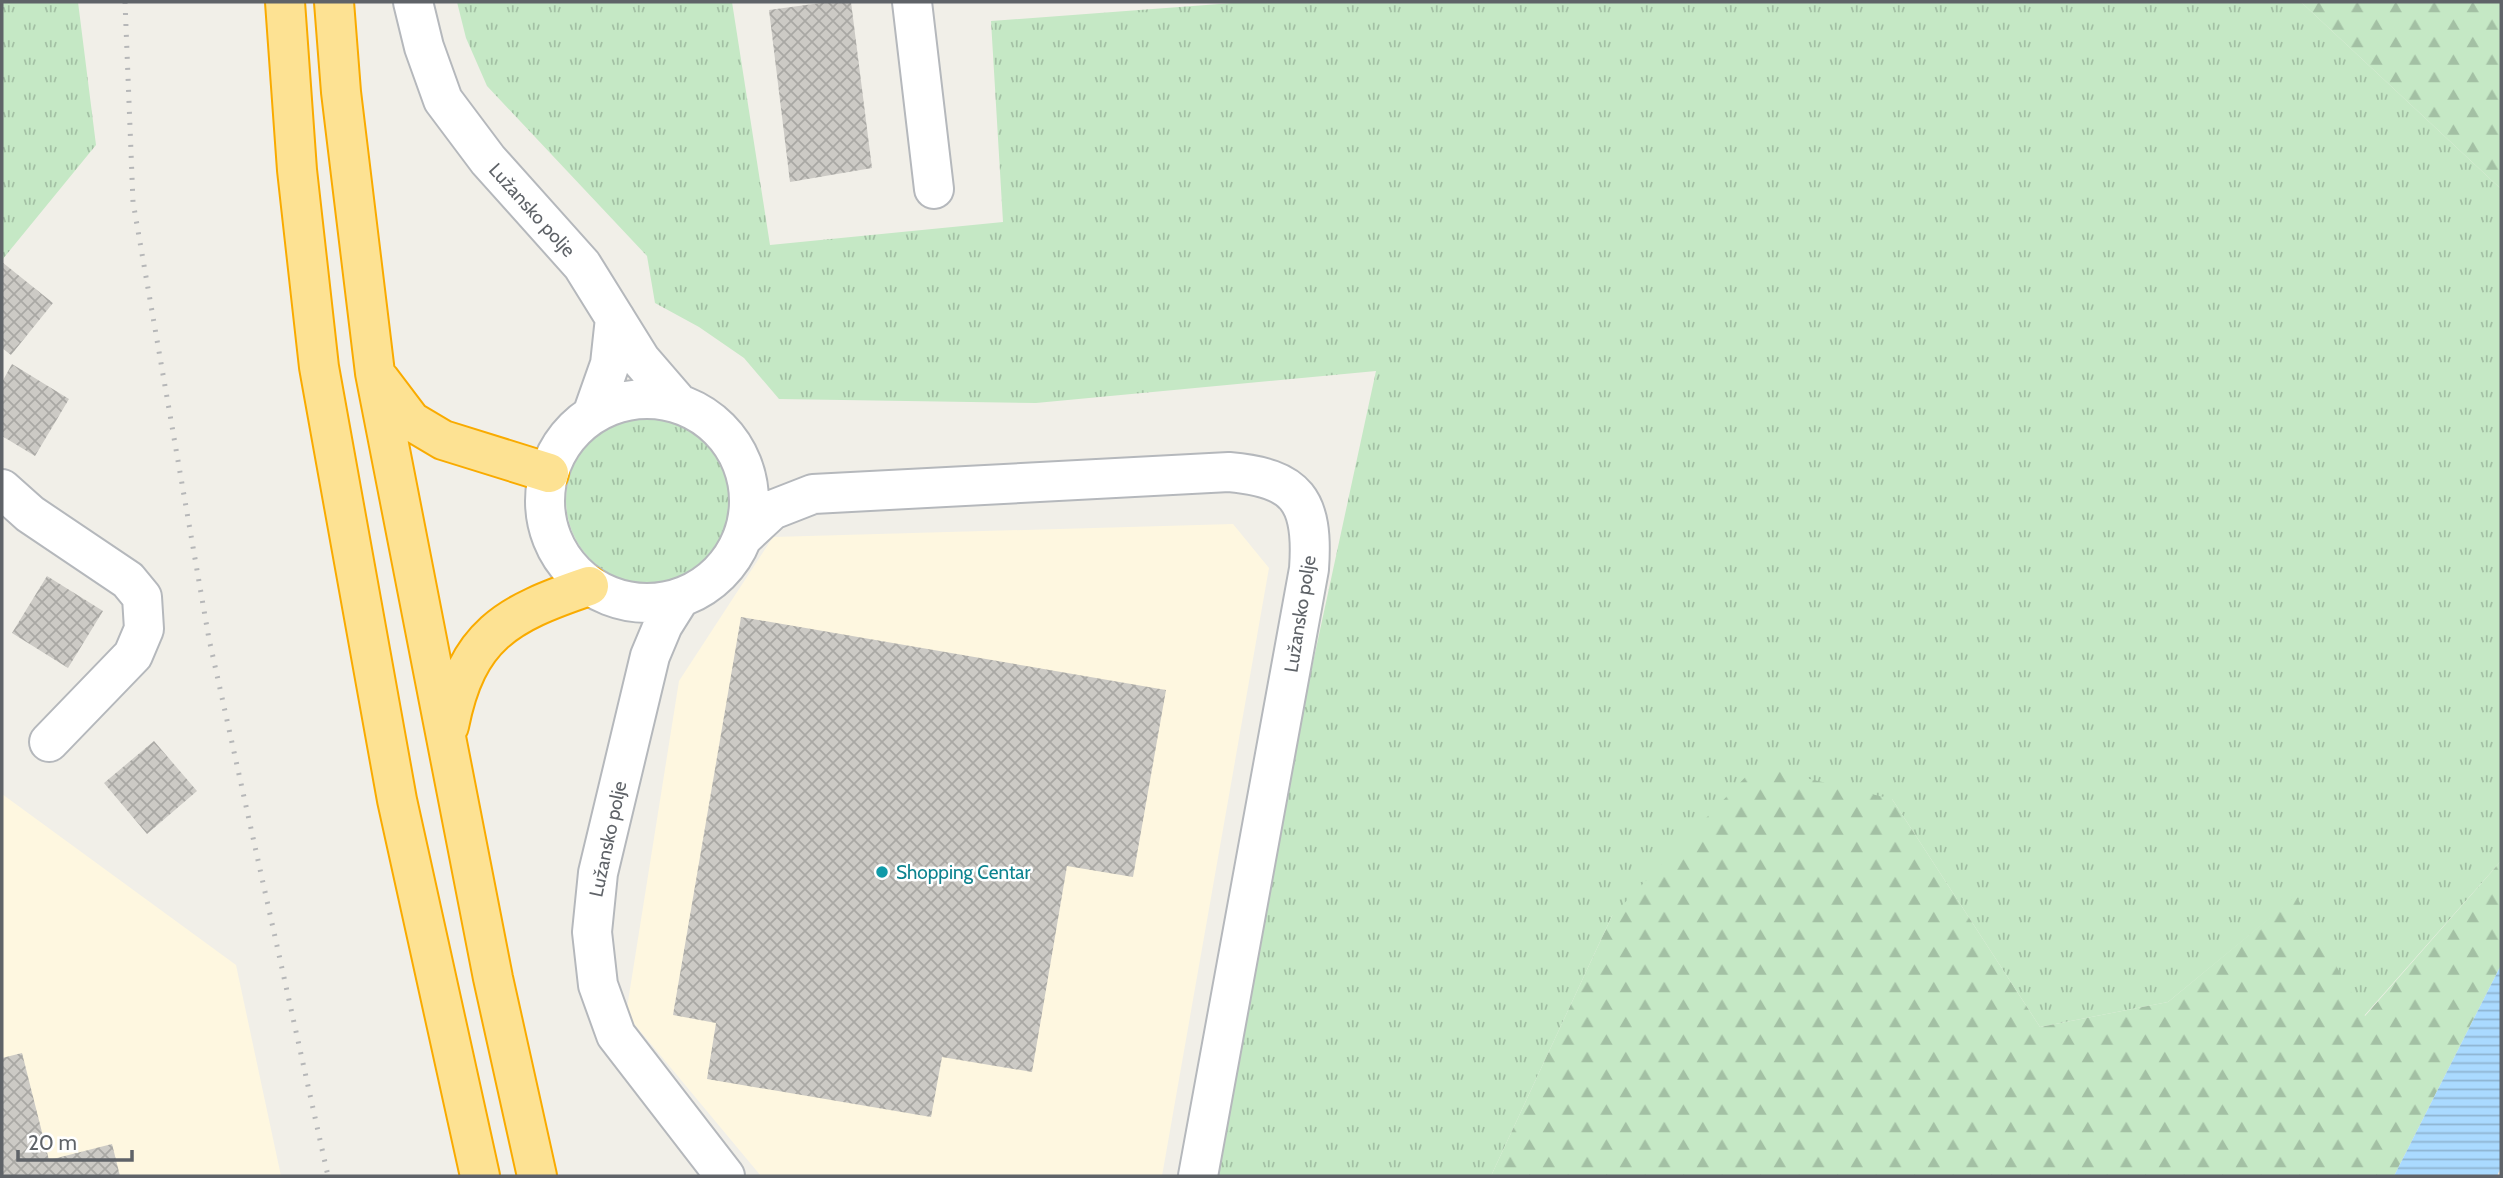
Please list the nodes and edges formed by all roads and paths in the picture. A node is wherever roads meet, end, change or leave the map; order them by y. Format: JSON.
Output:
{"nodes":[{"id":1,"x":285,"y":2,"type":"edge"},
{"id":2,"x":334,"y":2,"type":"edge"},
{"id":3,"x":414,"y":2,"type":"edge"},
{"id":4,"x":912,"y":2,"type":"edge"},
{"id":5,"x":934,"y":189,"type":"dead end"},
{"id":6,"x":615,"y":318,"type":"junction"},
{"id":7,"x":375,"y":373,"type":"junction"},
{"id":8,"x":678,"y":404,"type":"junction"},
{"id":9,"x":592,"y":415,"type":"junction"},
{"id":10,"x":738,"y":456,"type":"junction"},
{"id":11,"x":549,"y":473,"type":"junction"},
{"id":12,"x":2,"y":489,"type":"edge"},
{"id":13,"x":813,"y":494,"type":"junction"},
{"id":14,"x":741,"y":538,"type":"junction"},
{"id":15,"x":606,"y":593,"type":"junction"},
{"id":16,"x":680,"y":598,"type":"junction"},
{"id":17,"x":650,"y":656,"type":"junction"},
{"id":18,"x":447,"y":738,"type":"junction"},
{"id":19,"x":49,"y":742,"type":"dead end"},
{"id":20,"x":480,"y":1176,"type":"edge"},
{"id":21,"x":537,"y":1176,"type":"edge"},
{"id":22,"x":725,"y":1176,"type":"edge"},
{"id":23,"x":1198,"y":1176,"type":"edge"}],
"edges":[{"from":1,"to":20,"type":"highway"},
{"from":2,"to":7,"type":"highway"},
{"from":3,"to":6,"type":"street","name":"Lužansko polje"},
{"from":4,"to":5,"type":"street"},
{"from":6,"to":8,"type":"street","name":"Lužansko polje"},
{"from":6,"to":9,"type":"street"},
{"from":7,"to":11,"type":"highway"},
{"from":7,"to":18,"type":"highway"},
{"from":8,"to":9,"type":"street"},
{"from":8,"to":10,"type":"street"},
{"from":9,"to":11,"type":"street"},
{"from":10,"to":13,"type":"street"},
{"from":10,"to":14,"type":"street"},
{"from":11,"to":15,"type":"street"},
{"from":12,"to":19,"type":"street"},
{"from":13,"to":14,"type":"street","name":"Lužansko polje"},
{"from":13,"to":23,"type":"street","name":"Lužansko polje"},
{"from":14,"to":16,"type":"street"},
{"from":15,"to":16,"type":"street"},
{"from":15,"to":17,"type":"street"},
{"from":15,"to":18,"type":"highway"},
{"from":16,"to":17,"type":"street","name":"Lužansko polje"},
{"from":17,"to":22,"type":"street","name":"Lužansko polje"},
{"from":18,"to":21,"type":"highway"}]}
